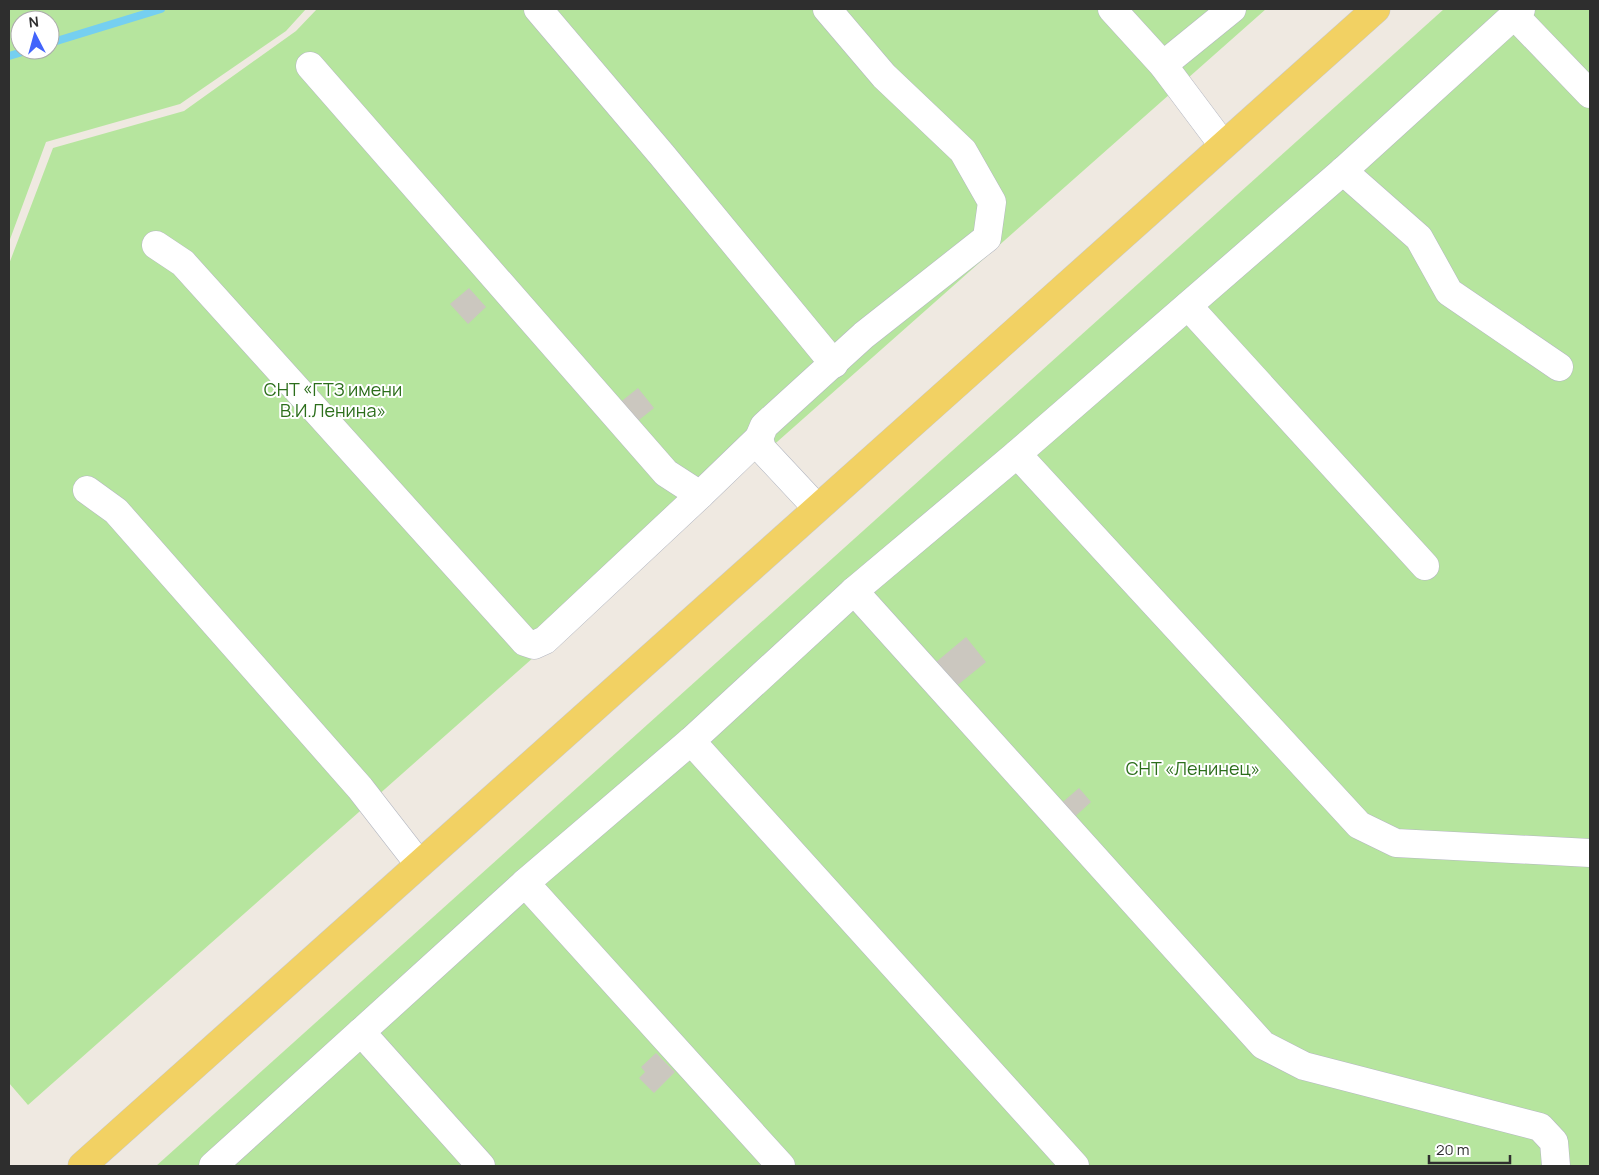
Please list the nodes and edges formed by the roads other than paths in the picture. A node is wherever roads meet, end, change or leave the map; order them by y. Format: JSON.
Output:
{"nodes":[{"id":1,"x":538,"y":9,"type":"edge"},
{"id":2,"x":826,"y":9,"type":"edge"},
{"id":3,"x":1112,"y":9,"type":"edge"},
{"id":4,"x":1232,"y":9,"type":"edge"},
{"id":5,"x":1376,"y":9,"type":"edge"},
{"id":6,"x":1518,"y":12,"type":"edge"},
{"id":7,"x":1163,"y":64,"type":"junction"},
{"id":8,"x":310,"y":66,"type":"dead end"},
{"id":9,"x":1590,"y":94,"type":"edge"},
{"id":10,"x":1223,"y":145,"type":"junction"},
{"id":11,"x":1343,"y":171,"type":"junction"},
{"id":12,"x":156,"y":245,"type":"dead end"},
{"id":13,"x":1188,"y":306,"type":"junction"},
{"id":14,"x":834,"y":364,"type":"junction"},
{"id":15,"x":1559,"y":367,"type":"dead end"},
{"id":16,"x":759,"y":438,"type":"junction"},
{"id":17,"x":1017,"y":454,"type":"junction"},
{"id":18,"x":87,"y":490,"type":"dead end"},
{"id":19,"x":700,"y":495,"type":"junction"},
{"id":20,"x":817,"y":508,"type":"junction"},
{"id":21,"x":1425,"y":566,"type":"dead end"},
{"id":22,"x":854,"y":591,"type":"junction"},
{"id":23,"x":690,"y":741,"type":"junction"},
{"id":24,"x":1590,"y":853,"type":"edge"},
{"id":25,"x":419,"y":864,"type":"junction"},
{"id":26,"x":525,"y":883,"type":"junction"},
{"id":27,"x":361,"y":1032,"type":"junction"},
{"id":28,"x":82,"y":1166,"type":"edge"},
{"id":29,"x":213,"y":1166,"type":"edge"},
{"id":30,"x":481,"y":1166,"type":"edge"},
{"id":31,"x":781,"y":1166,"type":"edge"},
{"id":32,"x":1075,"y":1166,"type":"edge"},
{"id":33,"x":1556,"y":1166,"type":"edge"}],
"edges":[{"from":1,"to":14,"type":"lane"},
{"from":2,"to":14,"type":"lane"},
{"from":3,"to":7,"type":"lane"},
{"from":4,"to":7,"type":"lane"},
{"from":5,"to":10,"type":"main road"},
{"from":6,"to":9,"type":"lane"},
{"from":6,"to":11,"type":"lane"},
{"from":7,"to":10,"type":"lane"},
{"from":8,"to":19,"type":"lane"},
{"from":10,"to":20,"type":"main road"},
{"from":11,"to":13,"type":"lane"},
{"from":11,"to":15,"type":"lane"},
{"from":12,"to":19,"type":"lane"},
{"from":13,"to":17,"type":"lane"},
{"from":13,"to":21,"type":"lane"},
{"from":14,"to":16,"type":"lane"},
{"from":16,"to":19,"type":"lane"},
{"from":16,"to":20,"type":"lane"},
{"from":17,"to":22,"type":"lane"},
{"from":17,"to":24,"type":"lane"},
{"from":18,"to":25,"type":"lane"},
{"from":20,"to":25,"type":"main road"},
{"from":22,"to":23,"type":"lane"},
{"from":22,"to":33,"type":"lane"},
{"from":23,"to":26,"type":"lane"},
{"from":23,"to":32,"type":"lane"},
{"from":25,"to":28,"type":"main road"},
{"from":26,"to":27,"type":"lane"},
{"from":26,"to":31,"type":"lane"},
{"from":27,"to":29,"type":"lane"},
{"from":27,"to":30,"type":"lane"}]}
